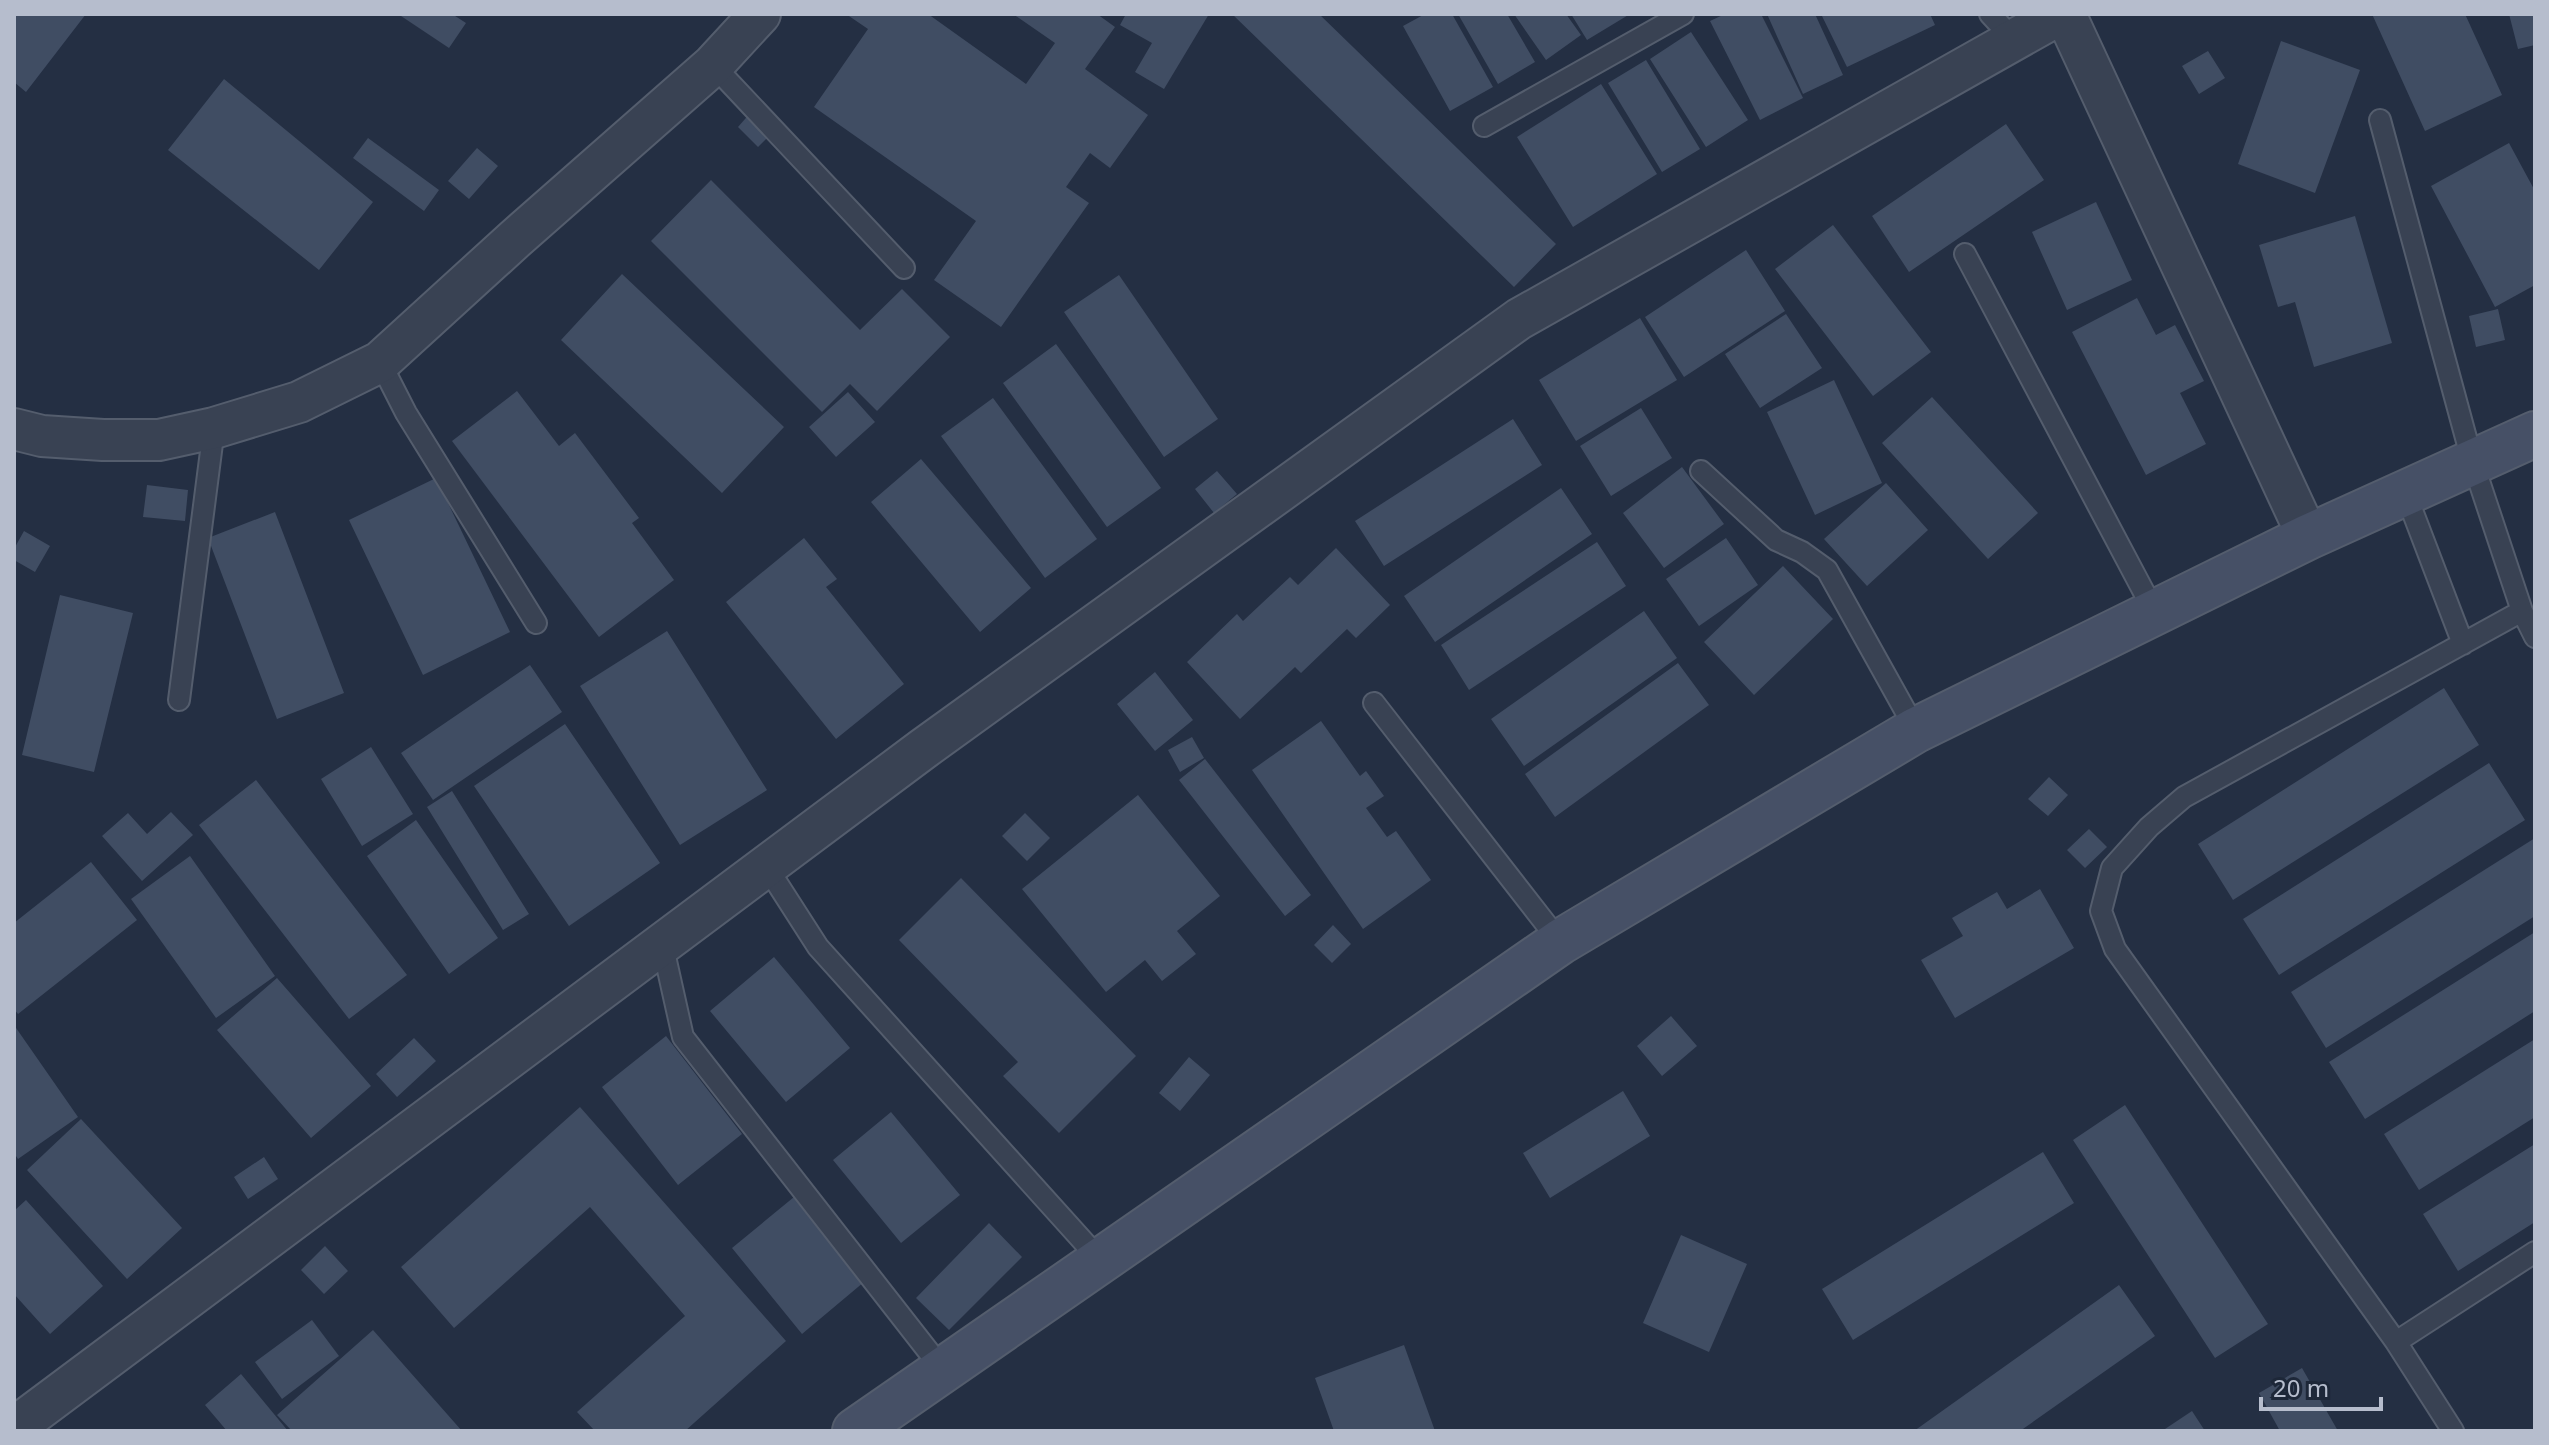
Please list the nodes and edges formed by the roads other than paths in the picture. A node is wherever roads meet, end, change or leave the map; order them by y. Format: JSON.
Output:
{"nodes":[{"id":1,"x":760,"y":14,"type":"edge"},
{"id":2,"x":1683,"y":14,"type":"edge"},
{"id":3,"x":2062,"y":14,"type":"edge"},
{"id":4,"x":2002,"y":27,"type":"edge"},
{"id":5,"x":713,"y":65,"type":"junction"},
{"id":6,"x":2380,"y":120,"type":"dead end"},
{"id":7,"x":1484,"y":126,"type":"dead end"},
{"id":8,"x":1965,"y":254,"type":"dead end"},
{"id":9,"x":904,"y":268,"type":"dead end"},
{"id":10,"x":380,"y":362,"type":"junction"},
{"id":11,"x":214,"y":428,"type":"junction"},
{"id":12,"x":14,"y":429,"type":"edge"},
{"id":13,"x":2535,"y":434,"type":"edge"},
{"id":14,"x":2472,"y":460,"type":"junction"},
{"id":15,"x":1701,"y":471,"type":"dead end"},
{"id":16,"x":2405,"y":492,"type":"junction"},
{"id":17,"x":2308,"y":537,"type":"junction"},
{"id":18,"x":2522,"y":611,"type":"junction"},
{"id":19,"x":2155,"y":613,"type":"junction"},
{"id":20,"x":536,"y":623,"type":"dead end"},
{"id":21,"x":2535,"y":637,"type":"edge"},
{"id":22,"x":2463,"y":644,"type":"junction"},
{"id":23,"x":179,"y":700,"type":"dead end"},
{"id":24,"x":1374,"y":703,"type":"dead end"},
{"id":25,"x":1916,"y":730,"type":"junction"},
{"id":26,"x":766,"y":866,"type":"junction"},
{"id":27,"x":1560,"y":942,"type":"junction"},
{"id":28,"x":662,"y":943,"type":"junction"},
{"id":29,"x":2535,"y":1252,"type":"edge"},
{"id":30,"x":1101,"y":1261,"type":"junction"},
{"id":31,"x":2396,"y":1342,"type":"junction"},
{"id":32,"x":943,"y":1370,"type":"junction"},
{"id":33,"x":876,"y":1425,"type":"edge"},
{"id":34,"x":14,"y":1428,"type":"edge"},
{"id":35,"x":2453,"y":1431,"type":"edge"}],
"edges":[{"from":1,"to":5,"type":"street"},
{"from":2,"to":7,"type":"lane"},
{"from":3,"to":4,"type":"street"},
{"from":3,"to":17,"type":"street"},
{"from":4,"to":26,"type":"street"},
{"from":5,"to":9,"type":"lane"},
{"from":5,"to":10,"type":"street"},
{"from":6,"to":14,"type":"lane"},
{"from":8,"to":19,"type":"lane"},
{"from":10,"to":11,"type":"street"},
{"from":10,"to":20,"type":"lane"},
{"from":11,"to":12,"type":"street"},
{"from":11,"to":23,"type":"lane"},
{"from":13,"to":14,"type":"street"},
{"from":14,"to":16,"type":"street"},
{"from":14,"to":18,"type":"lane"},
{"from":15,"to":25,"type":"lane"},
{"from":16,"to":17,"type":"street"},
{"from":16,"to":22,"type":"lane"},
{"from":17,"to":19,"type":"street"},
{"from":18,"to":21,"type":"lane"},
{"from":18,"to":22,"type":"lane"},
{"from":19,"to":25,"type":"street"},
{"from":22,"to":31,"type":"lane"},
{"from":24,"to":27,"type":"lane"},
{"from":25,"to":27,"type":"street"},
{"from":26,"to":28,"type":"street"},
{"from":26,"to":30,"type":"lane"},
{"from":27,"to":30,"type":"street"},
{"from":28,"to":32,"type":"lane"},
{"from":28,"to":34,"type":"street"},
{"from":29,"to":31,"type":"lane"},
{"from":30,"to":32,"type":"street"},
{"from":31,"to":35,"type":"lane"},
{"from":32,"to":33,"type":"street"}]}
